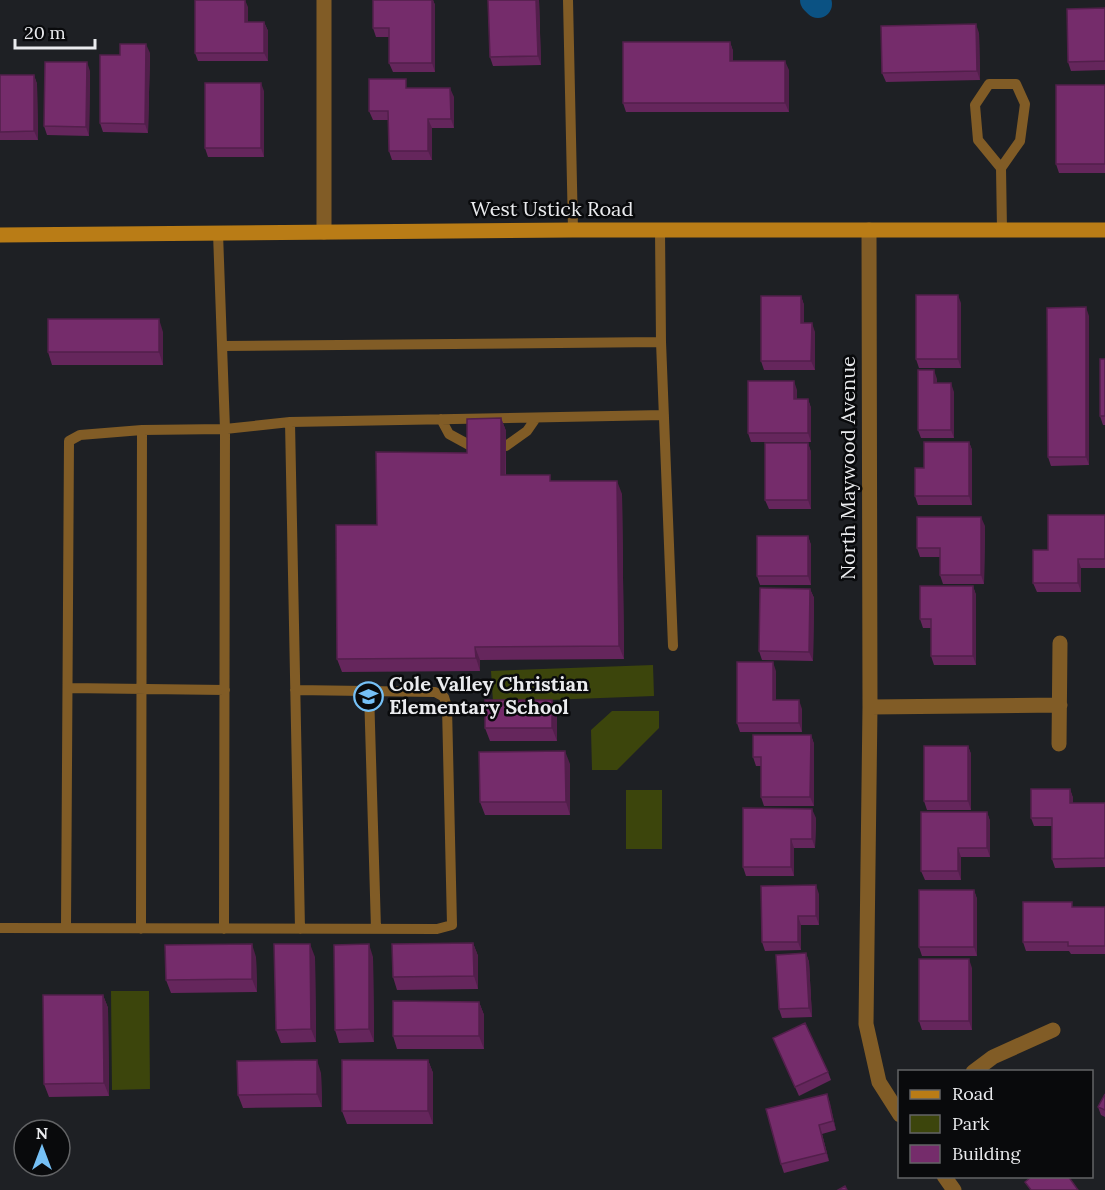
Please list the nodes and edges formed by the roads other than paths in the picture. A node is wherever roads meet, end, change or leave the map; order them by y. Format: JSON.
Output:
{"nodes":[{"id":1,"x":324,"y":0,"type":"edge"},
{"id":2,"x":568,"y":0,"type":"edge"},
{"id":3,"x":1001,"y":168,"type":"junction"},
{"id":4,"x":573,"y":230,"type":"junction"},
{"id":5,"x":660,"y":230,"type":"junction"},
{"id":6,"x":869,"y":230,"type":"junction"},
{"id":7,"x":1002,"y":230,"type":"junction"},
{"id":8,"x":1105,"y":230,"type":"edge"},
{"id":9,"x":324,"y":232,"type":"junction"},
{"id":10,"x":218,"y":233,"type":"junction"},
{"id":11,"x":0,"y":236,"type":"edge"},
{"id":12,"x":661,"y":342,"type":"junction"},
{"id":13,"x":223,"y":346,"type":"junction"},
{"id":14,"x":664,"y":415,"type":"junction"},
{"id":15,"x":536,"y":418,"type":"junction"},
{"id":16,"x":441,"y":419,"type":"junction"},
{"id":17,"x":290,"y":422,"type":"junction"},
{"id":18,"x":225,"y":429,"type":"junction"},
{"id":19,"x":142,"y":430,"type":"junction"},
{"id":20,"x":471,"y":446,"type":"edge"},
{"id":21,"x":506,"y":446,"type":"dead end"},
{"id":22,"x":1060,"y":643,"type":"dead end"},
{"id":23,"x":673,"y":646,"type":"dead end"},
{"id":24,"x":68,"y":688,"type":"junction"},
{"id":25,"x":142,"y":689,"type":"junction"},
{"id":26,"x":225,"y":690,"type":"junction"},
{"id":27,"x":295,"y":690,"type":"junction"},
{"id":28,"x":369,"y":691,"type":"junction"},
{"id":29,"x":1059,"y":705,"type":"junction"},
{"id":30,"x":870,"y":706,"type":"junction"},
{"id":31,"x":1059,"y":744,"type":"dead end"},
{"id":32,"x":0,"y":928,"type":"edge"},
{"id":33,"x":66,"y":928,"type":"junction"},
{"id":34,"x":141,"y":929,"type":"junction"},
{"id":35,"x":224,"y":929,"type":"junction"},
{"id":36,"x":300,"y":929,"type":"junction"},
{"id":37,"x":376,"y":929,"type":"junction"},
{"id":38,"x":1053,"y":1030,"type":"dead end"},
{"id":39,"x":975,"y":1070,"type":"edge"},
{"id":40,"x":898,"y":1112,"type":"edge"}],
"edges":[{"from":1,"to":9,"type":"street"},
{"from":2,"to":4,"type":"lane"},
{"from":3,"to":3,"type":"lane"},
{"from":3,"to":7,"type":"lane"},
{"from":4,"to":5,"type":"main road","name":"West Ustick Road"},
{"from":4,"to":9,"type":"main road","name":"West Ustick Road"},
{"from":5,"to":6,"type":"main road","name":"West Ustick Road"},
{"from":5,"to":12,"type":"lane"},
{"from":6,"to":7,"type":"main road","name":"West Ustick Road"},
{"from":6,"to":30,"type":"street","name":"North Maywood Avenue"},
{"from":7,"to":8,"type":"main road","name":"West Ustick Road"},
{"from":9,"to":10,"type":"main road","name":"West Ustick Road"},
{"from":10,"to":11,"type":"main road","name":"West Ustick Road"},
{"from":10,"to":13,"type":"lane"},
{"from":12,"to":13,"type":"lane"},
{"from":12,"to":14,"type":"lane"},
{"from":13,"to":18,"type":"lane"},
{"from":14,"to":15,"type":"lane"},
{"from":14,"to":23,"type":"lane"},
{"from":15,"to":16,"type":"lane"},
{"from":15,"to":21,"type":"lane"},
{"from":16,"to":17,"type":"lane"},
{"from":16,"to":20,"type":"lane"},
{"from":17,"to":18,"type":"lane"},
{"from":17,"to":27,"type":"lane"},
{"from":18,"to":19,"type":"lane"},
{"from":18,"to":26,"type":"lane"},
{"from":19,"to":24,"type":"lane"},
{"from":19,"to":25,"type":"lane"},
{"from":22,"to":29,"type":"street"},
{"from":24,"to":25,"type":"lane"},
{"from":24,"to":33,"type":"lane"},
{"from":25,"to":26,"type":"lane"},
{"from":25,"to":34,"type":"lane"},
{"from":26,"to":35,"type":"lane"},
{"from":27,"to":28,"type":"lane"},
{"from":27,"to":36,"type":"lane"},
{"from":28,"to":37,"type":"lane"},
{"from":28,"to":37,"type":"lane"},
{"from":29,"to":30,"type":"street"},
{"from":29,"to":31,"type":"street"},
{"from":30,"to":40,"type":"street","name":"North Maywood Avenue"},
{"from":32,"to":33,"type":"lane"},
{"from":33,"to":34,"type":"lane"},
{"from":34,"to":35,"type":"lane"},
{"from":35,"to":36,"type":"lane"},
{"from":36,"to":37,"type":"lane"},
{"from":38,"to":39,"type":"street"}]}
